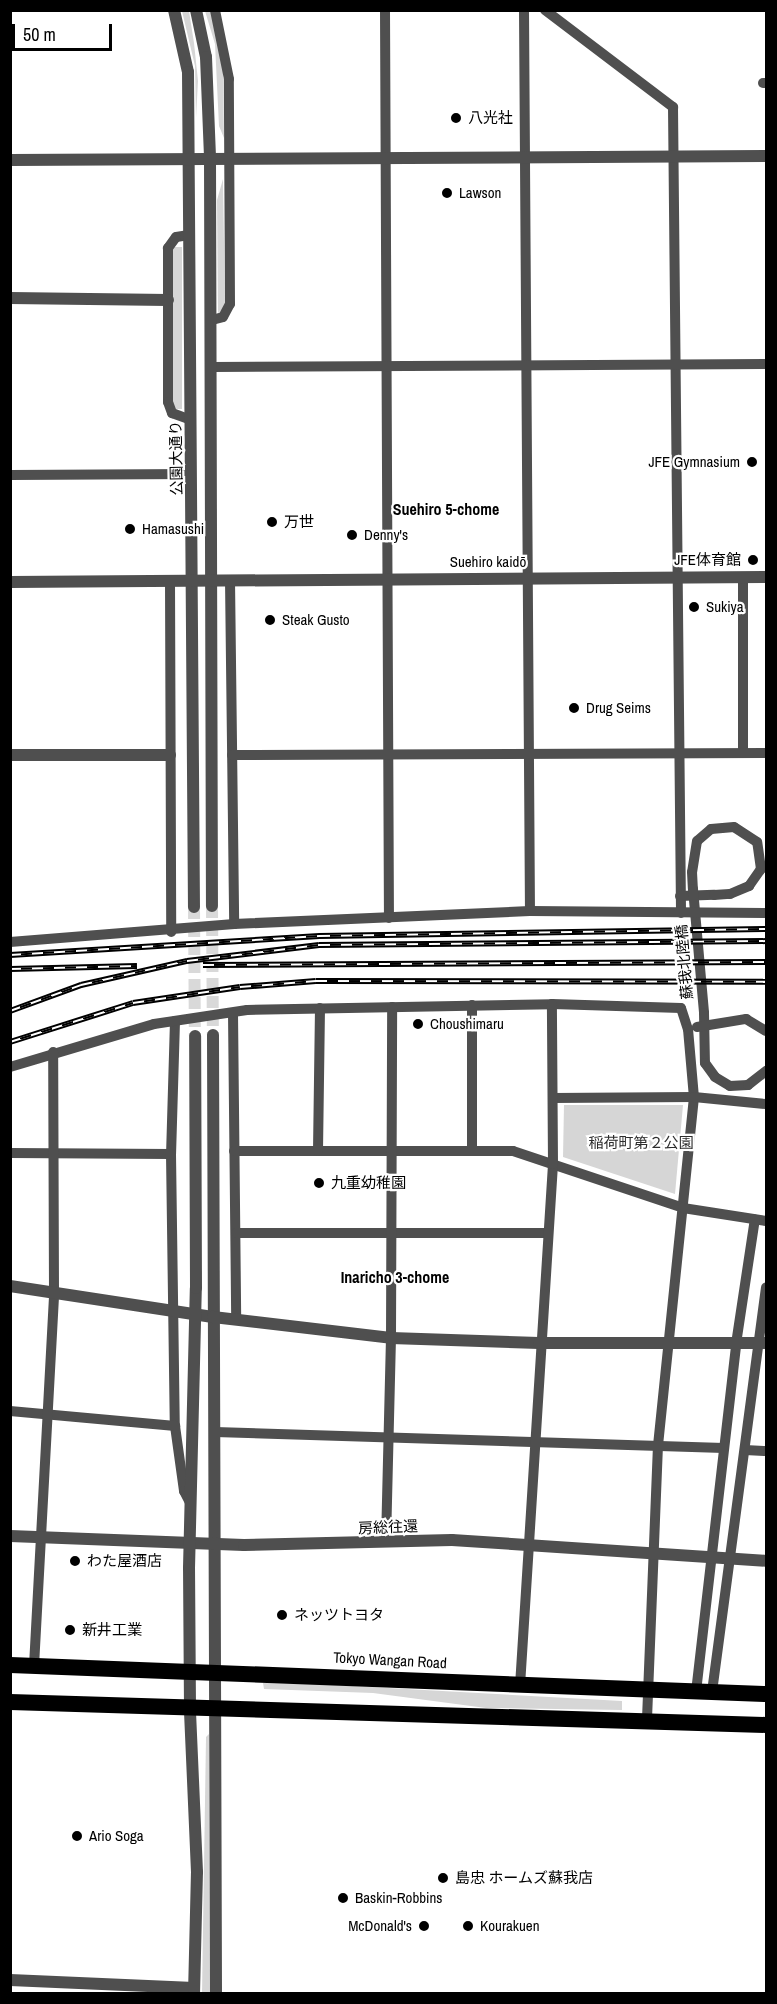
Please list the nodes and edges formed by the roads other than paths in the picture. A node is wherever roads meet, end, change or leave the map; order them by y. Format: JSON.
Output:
{"nodes":[{"id":1,"x":174,"y":10,"type":"edge"},
{"id":2,"x":196,"y":10,"type":"edge"},
{"id":3,"x":215,"y":10,"type":"edge"},
{"id":4,"x":386,"y":10,"type":"edge"},
{"id":5,"x":524,"y":10,"type":"edge"},
{"id":6,"x":545,"y":10,"type":"edge"},
{"id":7,"x":766,"y":156,"type":"edge"},
{"id":8,"x":674,"y":157,"type":"junction"},
{"id":9,"x":189,"y":158,"type":"junction"},
{"id":10,"x":210,"y":158,"type":"junction"},
{"id":11,"x":231,"y":158,"type":"junction"},
{"id":12,"x":527,"y":158,"type":"junction"},
{"id":13,"x":386,"y":159,"type":"junction"},
{"id":14,"x":10,"y":160,"type":"edge"},
{"id":15,"x":189,"y":235,"type":"junction"},
{"id":16,"x":10,"y":298,"type":"edge"},
{"id":17,"x":168,"y":300,"type":"junction"},
{"id":18,"x":212,"y":320,"type":"junction"},
{"id":19,"x":676,"y":364,"type":"junction"},
{"id":20,"x":766,"y":364,"type":"edge"},
{"id":21,"x":526,"y":366,"type":"junction"},
{"id":22,"x":212,"y":367,"type":"junction"},
{"id":23,"x":388,"y":367,"type":"junction"},
{"id":24,"x":191,"y":420,"type":"junction"},
{"id":25,"x":191,"y":474,"type":"junction"},
{"id":26,"x":10,"y":475,"type":"edge"},
{"id":27,"x":528,"y":577,"type":"junction"},
{"id":28,"x":675,"y":577,"type":"junction"},
{"id":29,"x":743,"y":577,"type":"junction"},
{"id":30,"x":766,"y":577,"type":"edge"},
{"id":31,"x":389,"y":578,"type":"junction"},
{"id":32,"x":170,"y":580,"type":"junction"},
{"id":33,"x":192,"y":580,"type":"junction"},
{"id":34,"x":209,"y":580,"type":"junction"},
{"id":35,"x":230,"y":580,"type":"junction"},
{"id":36,"x":10,"y":582,"type":"edge"},
{"id":37,"x":678,"y":751,"type":"junction"},
{"id":38,"x":743,"y":753,"type":"junction"},
{"id":39,"x":766,"y":753,"type":"edge"},
{"id":40,"x":528,"y":754,"type":"junction"},
{"id":41,"x":10,"y":755,"type":"edge"},
{"id":42,"x":170,"y":755,"type":"junction"},
{"id":43,"x":232,"y":755,"type":"junction"},
{"id":44,"x":387,"y":755,"type":"junction"},
{"id":45,"x":680,"y":896,"type":"junction"},
{"id":46,"x":194,"y":906,"type":"tunnel mouth"},
{"id":47,"x":212,"y":906,"type":"tunnel mouth"},
{"id":48,"x":530,"y":911,"type":"junction"},
{"id":49,"x":681,"y":913,"type":"junction"},
{"id":50,"x":766,"y":913,"type":"edge"},
{"id":51,"x":389,"y":918,"type":"junction"},
{"id":52,"x":234,"y":924,"type":"junction"},
{"id":53,"x":171,"y":932,"type":"junction"},
{"id":54,"x":10,"y":942,"type":"edge"},
{"id":55,"x":552,"y":1004,"type":"junction"},
{"id":56,"x":472,"y":1005,"type":"junction"},
{"id":57,"x":392,"y":1006,"type":"junction"},
{"id":58,"x":320,"y":1008,"type":"junction"},
{"id":59,"x":233,"y":1013,"type":"junction"},
{"id":60,"x":175,"y":1021,"type":"junction"},
{"id":61,"x":688,"y":1029,"type":"junction"},
{"id":62,"x":766,"y":1031,"type":"edge"},
{"id":63,"x":213,"y":1035,"type":"tunnel mouth"},
{"id":64,"x":195,"y":1036,"type":"tunnel mouth"},
{"id":65,"x":53,"y":1052,"type":"junction"},
{"id":66,"x":10,"y":1067,"type":"edge"},
{"id":67,"x":766,"y":1071,"type":"edge"},
{"id":68,"x":694,"y":1097,"type":"junction"},
{"id":69,"x":553,"y":1098,"type":"junction"},
{"id":70,"x":766,"y":1104,"type":"edge"},
{"id":71,"x":234,"y":1151,"type":"junction"},
{"id":72,"x":318,"y":1151,"type":"junction"},
{"id":73,"x":391,"y":1151,"type":"junction"},
{"id":74,"x":472,"y":1151,"type":"junction"},
{"id":75,"x":10,"y":1153,"type":"edge"},
{"id":76,"x":53,"y":1153,"type":"junction"},
{"id":77,"x":171,"y":1154,"type":"junction"},
{"id":78,"x":553,"y":1164,"type":"junction"},
{"id":79,"x":683,"y":1208,"type":"junction"},
{"id":80,"x":761,"y":1220,"type":"edge"},
{"id":81,"x":236,"y":1233,"type":"junction"},
{"id":82,"x":392,"y":1233,"type":"junction"},
{"id":83,"x":547,"y":1233,"type":"junction"},
{"id":84,"x":10,"y":1286,"type":"edge"},
{"id":85,"x":766,"y":1288,"type":"edge"},
{"id":86,"x":54,"y":1293,"type":"junction"},
{"id":87,"x":174,"y":1311,"type":"junction"},
{"id":88,"x":195,"y":1314,"type":"junction"},
{"id":89,"x":213,"y":1317,"type":"junction"},
{"id":90,"x":236,"y":1320,"type":"junction"},
{"id":91,"x":391,"y":1338,"type":"junction"},
{"id":92,"x":539,"y":1343,"type":"junction"},
{"id":93,"x":763,"y":1343,"type":"edge"},
{"id":94,"x":736,"y":1344,"type":"junction"},
{"id":95,"x":666,"y":1345,"type":"junction"},
{"id":96,"x":10,"y":1411,"type":"edge"},
{"id":97,"x":48,"y":1414,"type":"junction"},
{"id":98,"x":175,"y":1426,"type":"junction"},
{"id":99,"x":215,"y":1432,"type":"junction"},
{"id":100,"x":389,"y":1437,"type":"junction"},
{"id":101,"x":534,"y":1441,"type":"junction"},
{"id":102,"x":658,"y":1445,"type":"junction"},
{"id":103,"x":724,"y":1448,"type":"junction"},
{"id":104,"x":746,"y":1450,"type":"junction"},
{"id":105,"x":766,"y":1451,"type":"edge"},
{"id":106,"x":190,"y":1503,"type":"junction"},
{"id":107,"x":41,"y":1534,"type":"junction"},
{"id":108,"x":10,"y":1536,"type":"edge"},
{"id":109,"x":190,"y":1542,"type":"junction"},
{"id":110,"x":386,"y":1542,"type":"junction"},
{"id":111,"x":217,"y":1544,"type":"junction"},
{"id":112,"x":528,"y":1545,"type":"junction"},
{"id":113,"x":651,"y":1554,"type":"junction"},
{"id":114,"x":711,"y":1558,"type":"junction"},
{"id":115,"x":731,"y":1559,"type":"junction"},
{"id":116,"x":766,"y":1561,"type":"edge"},
{"id":117,"x":10,"y":1665,"type":"edge"},
{"id":118,"x":34,"y":1666,"type":"junction"},
{"id":119,"x":190,"y":1670,"type":"junction"},
{"id":120,"x":218,"y":1671,"type":"junction"},
{"id":121,"x":520,"y":1686,"type":"junction"},
{"id":122,"x":648,"y":1690,"type":"junction"},
{"id":123,"x":704,"y":1692,"type":"junction"},
{"id":124,"x":766,"y":1694,"type":"edge"},
{"id":125,"x":10,"y":1702,"type":"edge"},
{"id":126,"x":190,"y":1709,"type":"junction"},
{"id":127,"x":218,"y":1710,"type":"junction"},
{"id":128,"x":647,"y":1722,"type":"junction"},
{"id":129,"x":766,"y":1725,"type":"edge"},
{"id":130,"x":10,"y":1980,"type":"edge"},
{"id":131,"x":194,"y":1991,"type":"edge"},
{"id":132,"x":216,"y":1994,"type":"edge"}],
"edges":[{"from":1,"to":9,"type":"street","name":"公園大通り"},
{"from":2,"to":10,"type":"street"},
{"from":3,"to":11,"type":"street"},
{"from":4,"to":13,"type":"street"},
{"from":5,"to":12,"type":"street"},
{"from":6,"to":8,"type":"street"},
{"from":7,"to":8,"type":"street"},
{"from":8,"to":12,"type":"street"},
{"from":8,"to":19,"type":"street"},
{"from":9,"to":10,"type":"street"},
{"from":9,"to":14,"type":"street"},
{"from":9,"to":15,"type":"street","name":"公園大通り"},
{"from":10,"to":11,"type":"street"},
{"from":10,"to":18,"type":"street"},
{"from":11,"to":13,"type":"street"},
{"from":11,"to":18,"type":"street"},
{"from":12,"to":13,"type":"street"},
{"from":12,"to":21,"type":"street"},
{"from":13,"to":23,"type":"street"},
{"from":15,"to":17,"type":"street"},
{"from":15,"to":24,"type":"street","name":"公園大通り"},
{"from":16,"to":17,"type":"street"},
{"from":17,"to":24,"type":"street"},
{"from":18,"to":22,"type":"street"},
{"from":19,"to":20,"type":"street"},
{"from":19,"to":21,"type":"street"},
{"from":19,"to":28,"type":"street"},
{"from":21,"to":23,"type":"street"},
{"from":21,"to":27,"type":"street"},
{"from":22,"to":23,"type":"street"},
{"from":22,"to":34,"type":"street"},
{"from":23,"to":31,"type":"street"},
{"from":24,"to":25,"type":"street","name":"公園大通り"},
{"from":25,"to":26,"type":"street"},
{"from":25,"to":33,"type":"street","name":"公園大通り"},
{"from":27,"to":28,"type":"street","name":"Suehiro kaidō"},
{"from":27,"to":31,"type":"street","name":"Suehiro kaidō"},
{"from":27,"to":40,"type":"street"},
{"from":28,"to":29,"type":"street","name":"Suehiro kaidō"},
{"from":28,"to":37,"type":"street"},
{"from":29,"to":30,"type":"street","name":"Suehiro kaidō"},
{"from":29,"to":38,"type":"street"},
{"from":31,"to":35,"type":"street","name":"Suehiro kaidō"},
{"from":31,"to":44,"type":"street"},
{"from":32,"to":33,"type":"street","name":"Suehiro kaidō"},
{"from":32,"to":36,"type":"street","name":"Suehiro kaidō"},
{"from":32,"to":42,"type":"street"},
{"from":33,"to":34,"type":"street","name":"Suehiro kaidō"},
{"from":33,"to":46,"type":"street","name":"公園大通り"},
{"from":34,"to":35,"type":"street","name":"Suehiro kaidō"},
{"from":34,"to":47,"type":"street"},
{"from":35,"to":43,"type":"street"},
{"from":37,"to":38,"type":"street"},
{"from":37,"to":40,"type":"street"},
{"from":37,"to":45,"type":"street"},
{"from":38,"to":39,"type":"street"},
{"from":40,"to":44,"type":"street"},
{"from":40,"to":48,"type":"street"},
{"from":41,"to":42,"type":"street"},
{"from":42,"to":53,"type":"street"},
{"from":43,"to":44,"type":"street"},
{"from":43,"to":52,"type":"street"},
{"from":44,"to":51,"type":"street"},
{"from":45,"to":49,"type":"street"},
{"from":45,"to":67,"type":"street","name":"蘇我北陸橋"},
{"from":48,"to":49,"type":"street"},
{"from":48,"to":51,"type":"street"},
{"from":49,"to":50,"type":"street"},
{"from":51,"to":52,"type":"street"},
{"from":52,"to":53,"type":"street"},
{"from":53,"to":54,"type":"street"},
{"from":55,"to":56,"type":"street"},
{"from":55,"to":61,"type":"street"},
{"from":55,"to":69,"type":"street"},
{"from":56,"to":57,"type":"street"},
{"from":56,"to":74,"type":"street"},
{"from":57,"to":58,"type":"street"},
{"from":57,"to":73,"type":"street"},
{"from":58,"to":59,"type":"street"},
{"from":58,"to":72,"type":"street"},
{"from":59,"to":60,"type":"street"},
{"from":59,"to":71,"type":"street"},
{"from":60,"to":65,"type":"street"},
{"from":60,"to":77,"type":"street"},
{"from":61,"to":62,"type":"street"},
{"from":61,"to":68,"type":"street"},
{"from":63,"to":89,"type":"street"},
{"from":64,"to":88,"type":"street"},
{"from":65,"to":66,"type":"street"},
{"from":65,"to":76,"type":"street"},
{"from":68,"to":69,"type":"street"},
{"from":68,"to":70,"type":"street"},
{"from":68,"to":79,"type":"street"},
{"from":69,"to":78,"type":"street"},
{"from":71,"to":72,"type":"street"},
{"from":71,"to":81,"type":"street"},
{"from":72,"to":73,"type":"street"},
{"from":73,"to":74,"type":"street"},
{"from":73,"to":82,"type":"street"},
{"from":74,"to":78,"type":"street"},
{"from":75,"to":76,"type":"street"},
{"from":76,"to":77,"type":"street"},
{"from":76,"to":86,"type":"street"},
{"from":77,"to":87,"type":"street"},
{"from":78,"to":79,"type":"street"},
{"from":78,"to":83,"type":"street"},
{"from":79,"to":80,"type":"street"},
{"from":79,"to":95,"type":"street"},
{"from":80,"to":94,"type":"street"},
{"from":81,"to":82,"type":"street"},
{"from":81,"to":90,"type":"street"},
{"from":82,"to":83,"type":"street"},
{"from":82,"to":91,"type":"street"},
{"from":83,"to":92,"type":"street"},
{"from":84,"to":86,"type":"street"},
{"from":85,"to":93,"type":"street"},
{"from":86,"to":87,"type":"street"},
{"from":86,"to":97,"type":"street"},
{"from":87,"to":88,"type":"street"},
{"from":87,"to":98,"type":"street"},
{"from":88,"to":89,"type":"street"},
{"from":88,"to":106,"type":"street"},
{"from":89,"to":90,"type":"street"},
{"from":89,"to":99,"type":"street"},
{"from":90,"to":91,"type":"street"},
{"from":91,"to":92,"type":"street"},
{"from":91,"to":100,"type":"street"},
{"from":92,"to":95,"type":"street"},
{"from":92,"to":101,"type":"street"},
{"from":93,"to":94,"type":"street"},
{"from":93,"to":104,"type":"street"},
{"from":94,"to":95,"type":"street"},
{"from":94,"to":103,"type":"street"},
{"from":95,"to":102,"type":"street"},
{"from":96,"to":97,"type":"street"},
{"from":97,"to":98,"type":"street"},
{"from":97,"to":107,"type":"street"},
{"from":98,"to":106,"type":"street"},
{"from":99,"to":100,"type":"street"},
{"from":99,"to":111,"type":"street"},
{"from":100,"to":101,"type":"street"},
{"from":100,"to":110,"type":"street"},
{"from":101,"to":102,"type":"street"},
{"from":101,"to":112,"type":"street"},
{"from":102,"to":103,"type":"street"},
{"from":102,"to":113,"type":"street"},
{"from":103,"to":114,"type":"street"},
{"from":104,"to":105,"type":"street"},
{"from":104,"to":115,"type":"street"},
{"from":106,"to":109,"type":"street"},
{"from":107,"to":108,"type":"street","name":"房総往還"},
{"from":107,"to":109,"type":"street","name":"房総往還"},
{"from":107,"to":118,"type":"street"},
{"from":109,"to":111,"type":"street","name":"房総往還"},
{"from":109,"to":119,"type":"street"},
{"from":110,"to":111,"type":"street","name":"房総往還"},
{"from":110,"to":112,"type":"street","name":"房総往還"},
{"from":111,"to":120,"type":"street"},
{"from":112,"to":113,"type":"street","name":"房総往還"},
{"from":112,"to":121,"type":"street"},
{"from":113,"to":114,"type":"street","name":"房総往還"},
{"from":113,"to":122,"type":"street"},
{"from":114,"to":115,"type":"street","name":"房総往還"},
{"from":114,"to":123,"type":"street"},
{"from":115,"to":116,"type":"street","name":"房総往還"},
{"from":115,"to":123,"type":"street"},
{"from":117,"to":118,"type":"highway","name":"Tokyo Wangan Road"},
{"from":118,"to":119,"type":"highway","name":"Tokyo Wangan Road"},
{"from":119,"to":120,"type":"highway","name":"Tokyo Wangan Road"},
{"from":119,"to":126,"type":"street"},
{"from":120,"to":121,"type":"highway","name":"Tokyo Wangan Road"},
{"from":120,"to":127,"type":"street"},
{"from":121,"to":122,"type":"highway","name":"Tokyo Wangan Road"},
{"from":122,"to":123,"type":"highway","name":"Tokyo Wangan Road"},
{"from":122,"to":128,"type":"street"},
{"from":123,"to":124,"type":"highway","name":"Tokyo Wangan Road"},
{"from":125,"to":126,"type":"highway"},
{"from":126,"to":127,"type":"highway"},
{"from":126,"to":131,"type":"street"},
{"from":127,"to":128,"type":"highway"},
{"from":127,"to":132,"type":"street"},
{"from":128,"to":129,"type":"highway"},
{"from":130,"to":131,"type":"street"}]}
